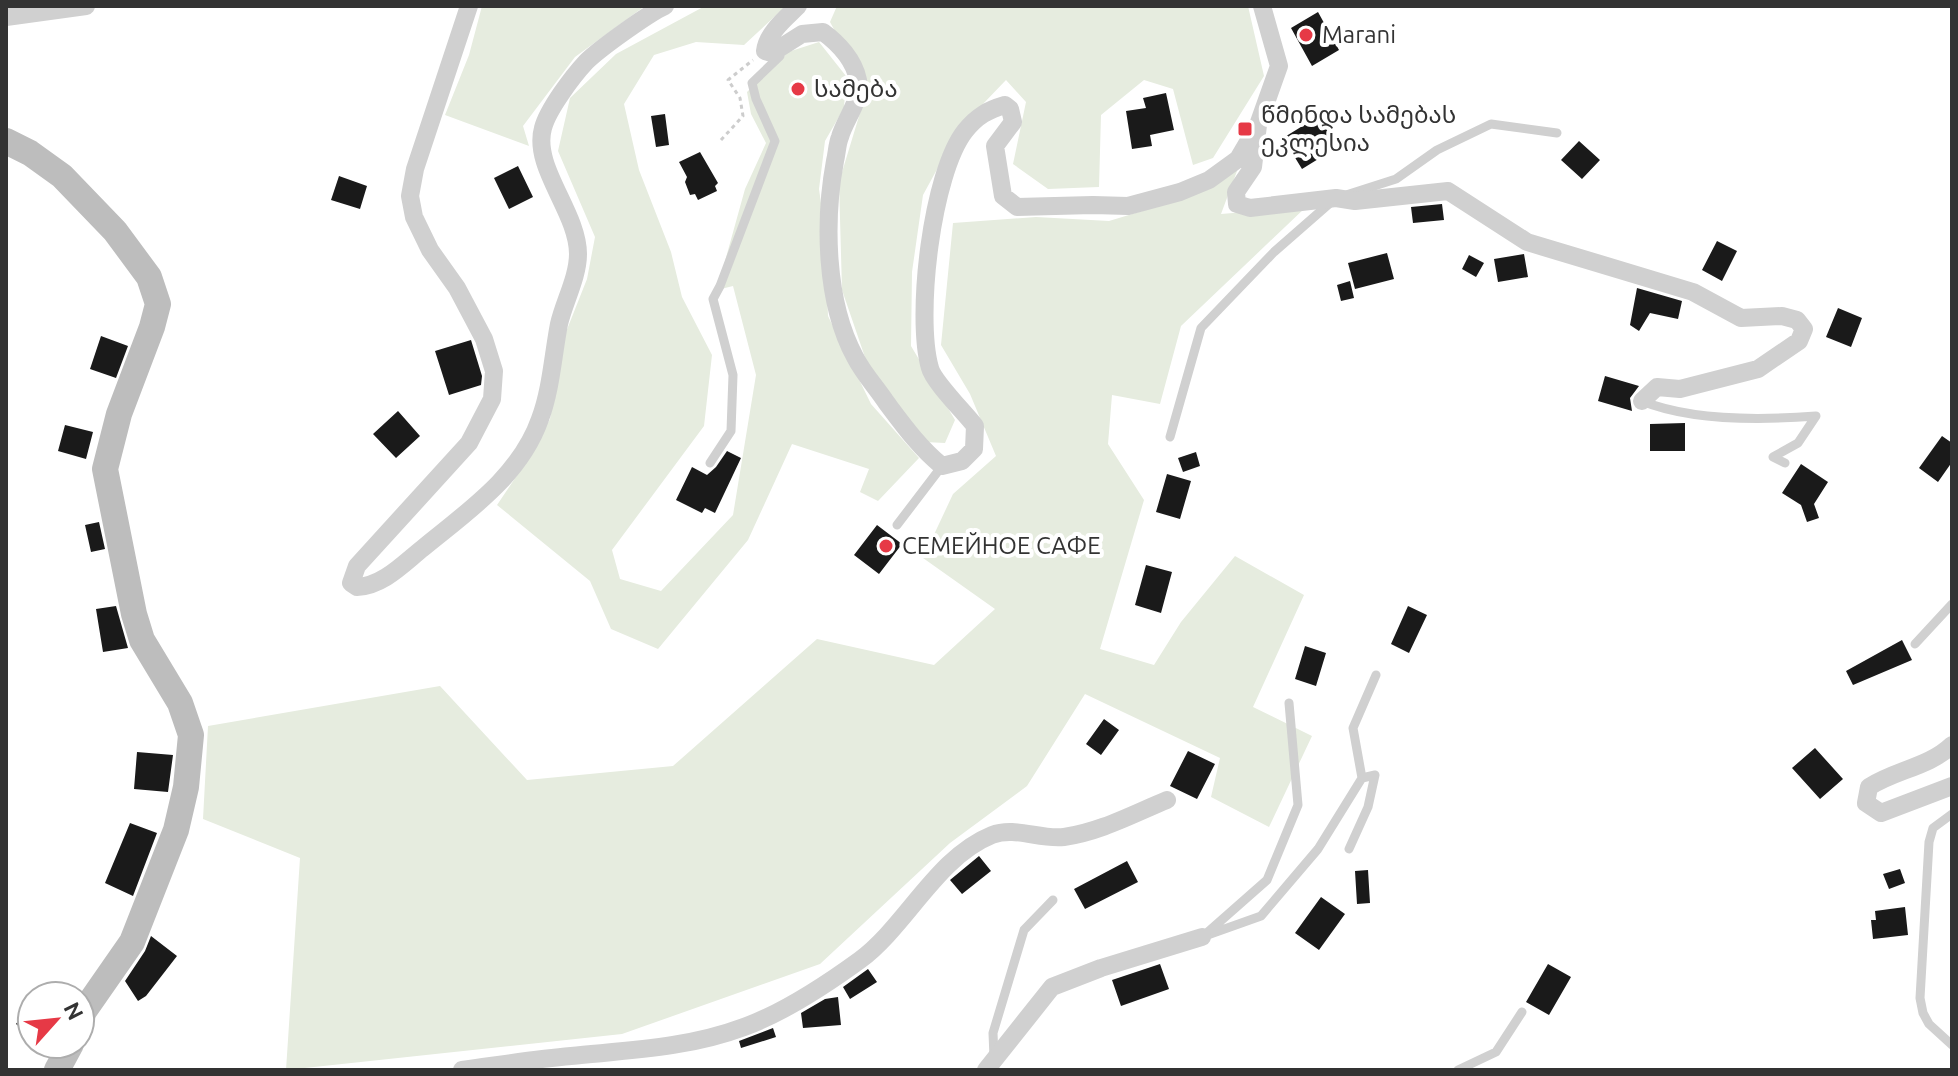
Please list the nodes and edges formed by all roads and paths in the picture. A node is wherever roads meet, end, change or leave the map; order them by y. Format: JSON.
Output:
{"nodes":[{"id":1,"x":86,"y":6,"type":"edge"},
{"id":2,"x":469,"y":6,"type":"edge"},
{"id":3,"x":665,"y":6,"type":"edge"},
{"id":4,"x":798,"y":6,"type":"edge"},
{"id":5,"x":1262,"y":6,"type":"edge"},
{"id":6,"x":6,"y":17,"type":"edge"},
{"id":7,"x":802,"y":34,"type":"junction"},
{"id":8,"x":1258,"y":125,"type":"junction"},
{"id":9,"x":1557,"y":133,"type":"dead end"},
{"id":10,"x":6,"y":141,"type":"edge"},
{"id":11,"x":1336,"y":198,"type":"junction"},
{"id":12,"x":1642,"y":401,"type":"joint"},
{"id":13,"x":1170,"y":437,"type":"dead end"},
{"id":14,"x":710,"y":463,"type":"dead end"},
{"id":15,"x":1785,"y":463,"type":"dead end"},
{"id":16,"x":942,"y":466,"type":"junction"},
{"id":17,"x":897,"y":525,"type":"dead end"},
{"id":18,"x":1952,"y":604,"type":"edge"},
{"id":19,"x":1915,"y":644,"type":"dead end"},
{"id":20,"x":1376,"y":675,"type":"dead end"},
{"id":21,"x":1289,"y":703,"type":"dead end"},
{"id":22,"x":1952,"y":745,"type":"edge"},
{"id":23,"x":1362,"y":778,"type":"junction"},
{"id":24,"x":1952,"y":786,"type":"edge"},
{"id":25,"x":1167,"y":800,"type":"dead end"},
{"id":26,"x":1952,"y":814,"type":"edge"},
{"id":27,"x":1349,"y":849,"type":"dead end"},
{"id":28,"x":1053,"y":900,"type":"dead end"},
{"id":29,"x":1202,"y":937,"type":"junction"},
{"id":30,"x":96,"y":994,"type":"edge"},
{"id":31,"x":1522,"y":1012,"type":"dead end"},
{"id":32,"x":1952,"y":1045,"type":"edge"},
{"id":33,"x":990,"y":1065,"type":"edge"},
{"id":34,"x":462,"y":1070,"type":"edge"},
{"id":35,"x":1458,"y":1070,"type":"edge"}],
"edges":[{"from":1,"to":6,"type":"street"},
{"from":2,"to":3,"type":"street"},
{"from":4,"to":7,"type":"street"},
{"from":5,"to":8,"type":"street"},
{"from":7,"to":14,"type":"lane"},
{"from":7,"to":16,"type":"street"},
{"from":8,"to":11,"type":"street"},
{"from":8,"to":16,"type":"street"},
{"from":9,"to":11,"type":"lane"},
{"from":10,"to":30,"type":"street"},
{"from":11,"to":12,"type":"street"},
{"from":11,"to":13,"type":"lane"},
{"from":12,"to":15,"type":"lane"},
{"from":16,"to":17,"type":"lane"},
{"from":18,"to":19,"type":"lane"},
{"from":20,"to":23,"type":"lane"},
{"from":21,"to":29,"type":"lane"},
{"from":22,"to":24,"type":"street"},
{"from":23,"to":27,"type":"lane"},
{"from":23,"to":29,"type":"lane"},
{"from":25,"to":34,"type":"street"},
{"from":26,"to":32,"type":"lane"},
{"from":28,"to":33,"type":"lane"},
{"from":29,"to":33,"type":"street"},
{"from":31,"to":35,"type":"lane"}]}
